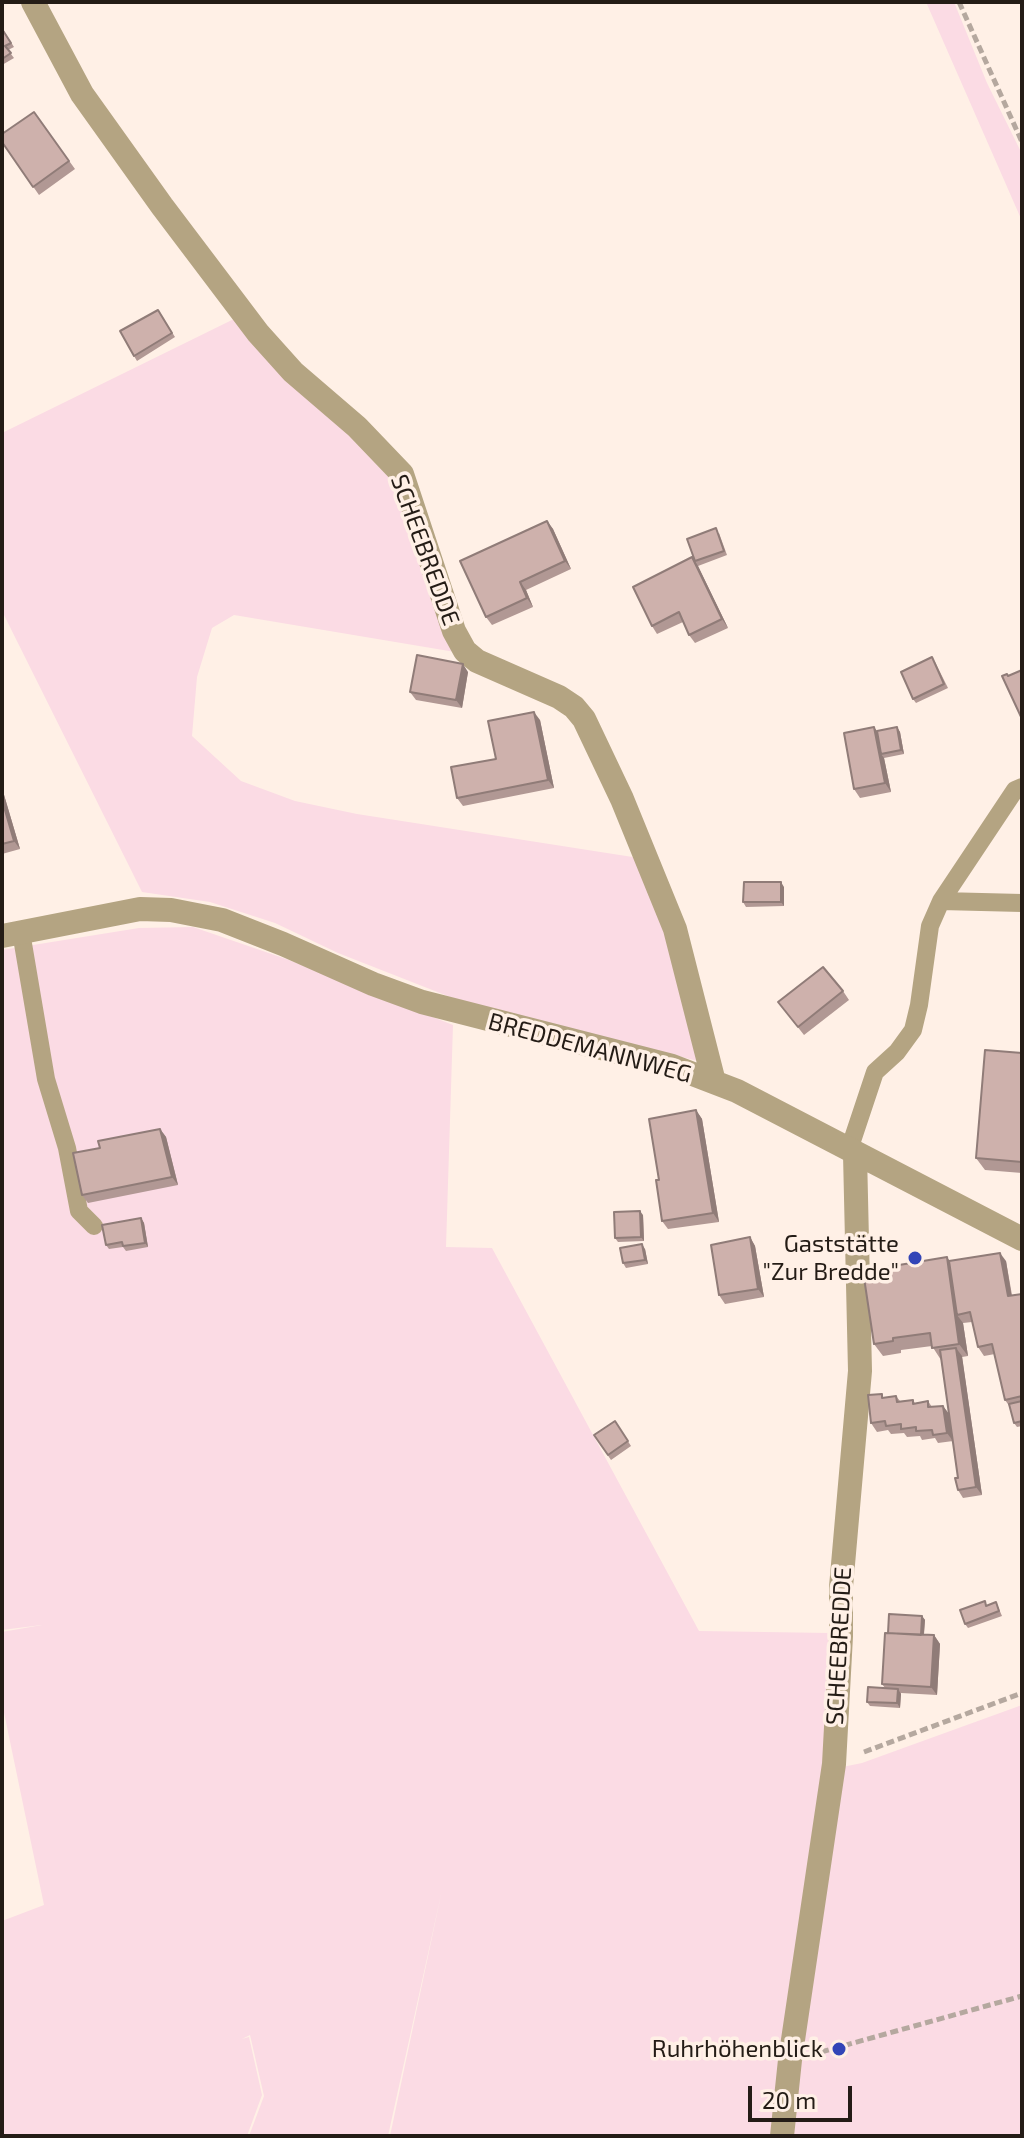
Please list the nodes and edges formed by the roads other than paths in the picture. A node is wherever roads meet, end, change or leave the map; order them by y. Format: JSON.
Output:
{"nodes":[{"id":1,"x":33,"y":2,"type":"edge"},
{"id":2,"x":1022,"y":787,"type":"edge"},
{"id":3,"x":941,"y":901,"type":"junction"},
{"id":4,"x":1022,"y":903,"type":"edge"},
{"id":5,"x":11,"y":934,"type":"edge"},
{"id":6,"x":714,"y":1082,"type":"junction"},
{"id":7,"x":852,"y":1152,"type":"junction"},
{"id":8,"x":94,"y":1226,"type":"dead end"},
{"id":9,"x":1022,"y":1239,"type":"edge"},
{"id":10,"x":782,"y":2136,"type":"edge"}],
"edges":[{"from":1,"to":6,"type":"street","name":"SCHEEBREDDE"},
{"from":2,"to":3,"type":"lane"},
{"from":3,"to":4,"type":"lane"},
{"from":3,"to":7,"type":"lane"},
{"from":5,"to":6,"type":"street","name":"BREDDEMANNWEG"},
{"from":5,"to":8,"type":"lane"},
{"from":6,"to":7,"type":"street","name":"BREDDEMANNWEG"},
{"from":7,"to":9,"type":"street","name":"BREDDEMANNWEG"},
{"from":7,"to":10,"type":"street","name":"SCHEEBREDDE"}]}
